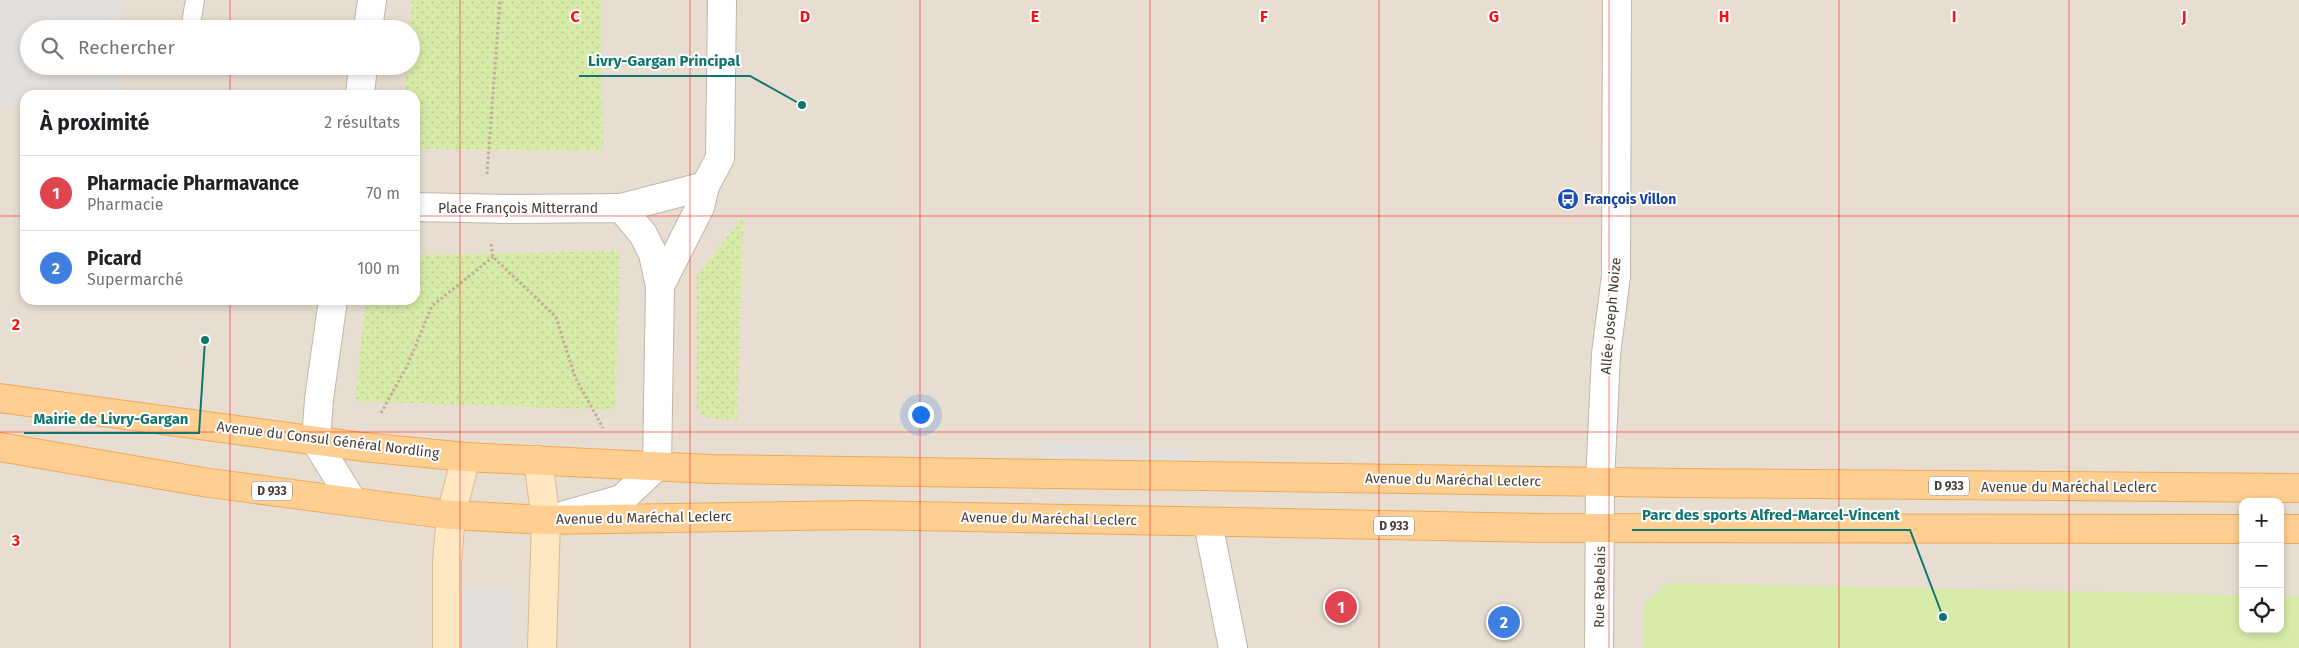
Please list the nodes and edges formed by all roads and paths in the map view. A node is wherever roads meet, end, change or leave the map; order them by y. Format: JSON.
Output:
{"nodes":[{"id":1,"x":195,"y":0,"type":"edge"},
{"id":2,"x":372,"y":0,"type":"edge"},
{"id":3,"x":500,"y":0,"type":"edge"},
{"id":4,"x":722,"y":0,"type":"edge"},
{"id":5,"x":1617,"y":0,"type":"edge"},
{"id":6,"x":192,"y":20,"type":"edge"},
{"id":7,"x":369,"y":20,"type":"edge"},
{"id":8,"x":362,"y":75,"type":"edge"},
{"id":9,"x":361,"y":90,"type":"edge"},
{"id":10,"x":705,"y":186,"type":"junction"},
{"id":11,"x":420,"y":207,"type":"edge"},
{"id":12,"x":621,"y":208,"type":"junction"},
{"id":13,"x":485,"y":209,"type":"junction"},
{"id":14,"x":493,"y":257,"type":"junction"},
{"id":15,"x":660,"y":286,"type":"junction"},
{"id":16,"x":332,"y":305,"type":"edge"},
{"id":17,"x":0,"y":398,"type":"edge"},
{"id":18,"x":316,"y":442,"type":"junction"},
{"id":19,"x":0,"y":447,"type":"edge"},
{"id":20,"x":363,"y":447,"type":"junction"},
{"id":21,"x":466,"y":457,"type":"junction"},
{"id":22,"x":538,"y":460,"type":"junction"},
{"id":23,"x":624,"y":463,"type":"junction"},
{"id":24,"x":657,"y":466,"type":"junction"},
{"id":25,"x":1600,"y":482,"type":"junction"},
{"id":26,"x":2299,"y":488,"type":"edge"},
{"id":27,"x":353,"y":502,"type":"junction"},
{"id":28,"x":451,"y":515,"type":"junction"},
{"id":29,"x":546,"y":520,"type":"junction"},
{"id":30,"x":1208,"y":523,"type":"junction"},
{"id":31,"x":1601,"y":527,"type":"junction"},
{"id":32,"x":2239,"y":529,"type":"edge"},
{"id":33,"x":2284,"y":529,"type":"edge"},
{"id":34,"x":2299,"y":529,"type":"edge"},
{"id":35,"x":447,"y":648,"type":"edge"},
{"id":36,"x":542,"y":648,"type":"edge"},
{"id":37,"x":1233,"y":648,"type":"edge"},
{"id":38,"x":1599,"y":648,"type":"edge"}],
"edges":[{"from":1,"to":6,"type":"lane"},
{"from":2,"to":7,"type":"street"},
{"from":3,"to":13,"type":"path"},
{"from":4,"to":10,"type":"street"},
{"from":5,"to":25,"type":"street","name":"Allée Joseph Noize"},
{"from":8,"to":9,"type":"street"},
{"from":10,"to":12,"type":"street","name":"Place François Mitterrand"},
{"from":10,"to":15,"type":"street"},
{"from":11,"to":13,"type":"street","name":"Place François Mitterrand"},
{"from":12,"to":13,"type":"street","name":"Place François Mitterrand"},
{"from":12,"to":15,"type":"street"},
{"from":13,"to":14,"type":"path"},
{"from":14,"to":20,"type":"path"},
{"from":14,"to":23,"type":"path"},
{"from":15,"to":24,"type":"street"},
{"from":16,"to":18,"type":"street"},
{"from":17,"to":18,"type":"main road","name":"Avenue du Consul Général Nordling","number":"D 933"},
{"from":18,"to":20,"type":"main road","name":"Avenue du Consul Général Nordling","number":"D 933"},
{"from":18,"to":27,"type":"street"},
{"from":19,"to":27,"type":"main road","number":"D 933"},
{"from":20,"to":21,"type":"main road","name":"Avenue du Consul Général Nordling","number":"D 933"},
{"from":21,"to":22,"type":"main road","name":"Avenue du Consul Général Nordling","number":"D 933"},
{"from":21,"to":28,"type":"main road"},
{"from":22,"to":23,"type":"main road","name":"Avenue du Consul Général Nordling","number":"D 933"},
{"from":22,"to":29,"type":"main road"},
{"from":23,"to":24,"type":"main road","name":"Avenue du Consul Général Nordling","number":"D 933"},
{"from":24,"to":25,"type":"main road","name":"Avenue du Maréchal Leclerc","number":"D 933"},
{"from":24,"to":29,"type":"street","name":"Avenue du Maréchal Leclerc"},
{"from":25,"to":26,"type":"main road","name":"Avenue du Maréchal Leclerc","number":"D 933"},
{"from":25,"to":31,"type":"street"},
{"from":27,"to":28,"type":"main road","number":"D 933"},
{"from":28,"to":29,"type":"main road","number":"D 933"},
{"from":28,"to":35,"type":"main road"},
{"from":29,"to":30,"type":"main road","name":"Avenue du Maréchal Leclerc","number":"D 933"},
{"from":29,"to":36,"type":"main road"},
{"from":30,"to":31,"type":"main road","name":"Avenue du Maréchal Leclerc","number":"D 933"},
{"from":30,"to":37,"type":"street"},
{"from":31,"to":32,"type":"main road","name":"Avenue du Maréchal Leclerc","number":"D 933"},
{"from":31,"to":38,"type":"street","name":"Rue Rabelais"},
{"from":33,"to":34,"type":"main road"}]}
